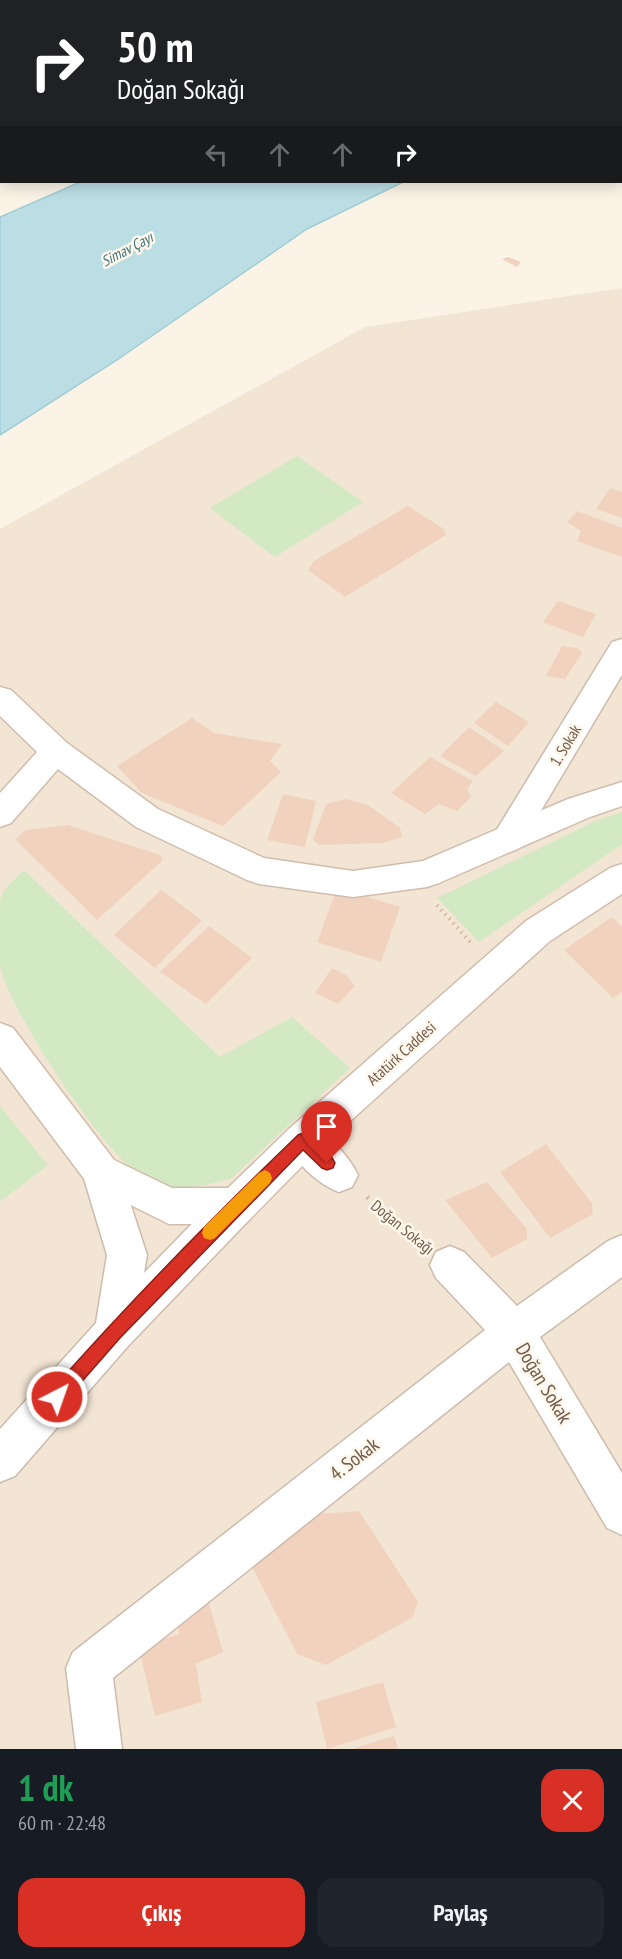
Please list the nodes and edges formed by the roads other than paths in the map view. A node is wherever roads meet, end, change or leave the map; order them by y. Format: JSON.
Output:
{"nodes":[{"id":1,"x":622,"y":650,"type":"edge"},
{"id":2,"x":0,"y":698,"type":"edge"},
{"id":3,"x":56,"y":751,"type":"junction"},
{"id":4,"x":622,"y":794,"type":"edge"},
{"id":5,"x":0,"y":814,"type":"edge"},
{"id":6,"x":507,"y":840,"type":"junction"},
{"id":7,"x":622,"y":876,"type":"edge"},
{"id":8,"x":0,"y":1039,"type":"edge"},
{"id":9,"x":303,"y":1140,"type":"junction"},
{"id":10,"x":101,"y":1172,"type":"junction"},
{"id":11,"x":339,"y":1175,"type":"road end"},
{"id":12,"x":236,"y":1206,"type":"junction"},
{"id":13,"x":622,"y":1254,"type":"edge"},
{"id":14,"x":450,"y":1265,"type":"road end"},
{"id":15,"x":114,"y":1332,"type":"junction"},
{"id":16,"x":514,"y":1332,"type":"junction"},
{"id":17,"x":0,"y":1461,"type":"edge"},
{"id":18,"x":622,"y":1513,"type":"edge"},
{"id":19,"x":99,"y":1749,"type":"edge"}],
"edges":[{"from":1,"to":6,"type":"main road","name":"1. Sokak"},
{"from":2,"to":3,"type":"main road"},
{"from":3,"to":5,"type":"main road"},
{"from":3,"to":6,"type":"main road"},
{"from":4,"to":6,"type":"main road"},
{"from":7,"to":9,"type":"main road","name":"Atatürk Caddesi"},
{"from":8,"to":10,"type":"main road"},
{"from":9,"to":11,"type":"main road"},
{"from":9,"to":12,"type":"main road","name":"Atatürk Caddesi"},
{"from":10,"to":12,"type":"main road"},
{"from":10,"to":15,"type":"main road"},
{"from":12,"to":15,"type":"main road","name":"Atatürk Caddesi"},
{"from":13,"to":16,"type":"main road","name":"4. Sokak"},
{"from":14,"to":16,"type":"main road","name":"Doğan Sokak"},
{"from":15,"to":17,"type":"main road","name":"Atatürk Caddesi"},
{"from":16,"to":18,"type":"main road","name":"Doğan Sokak"},
{"from":16,"to":19,"type":"main road","name":"4. Sokak"}]}
